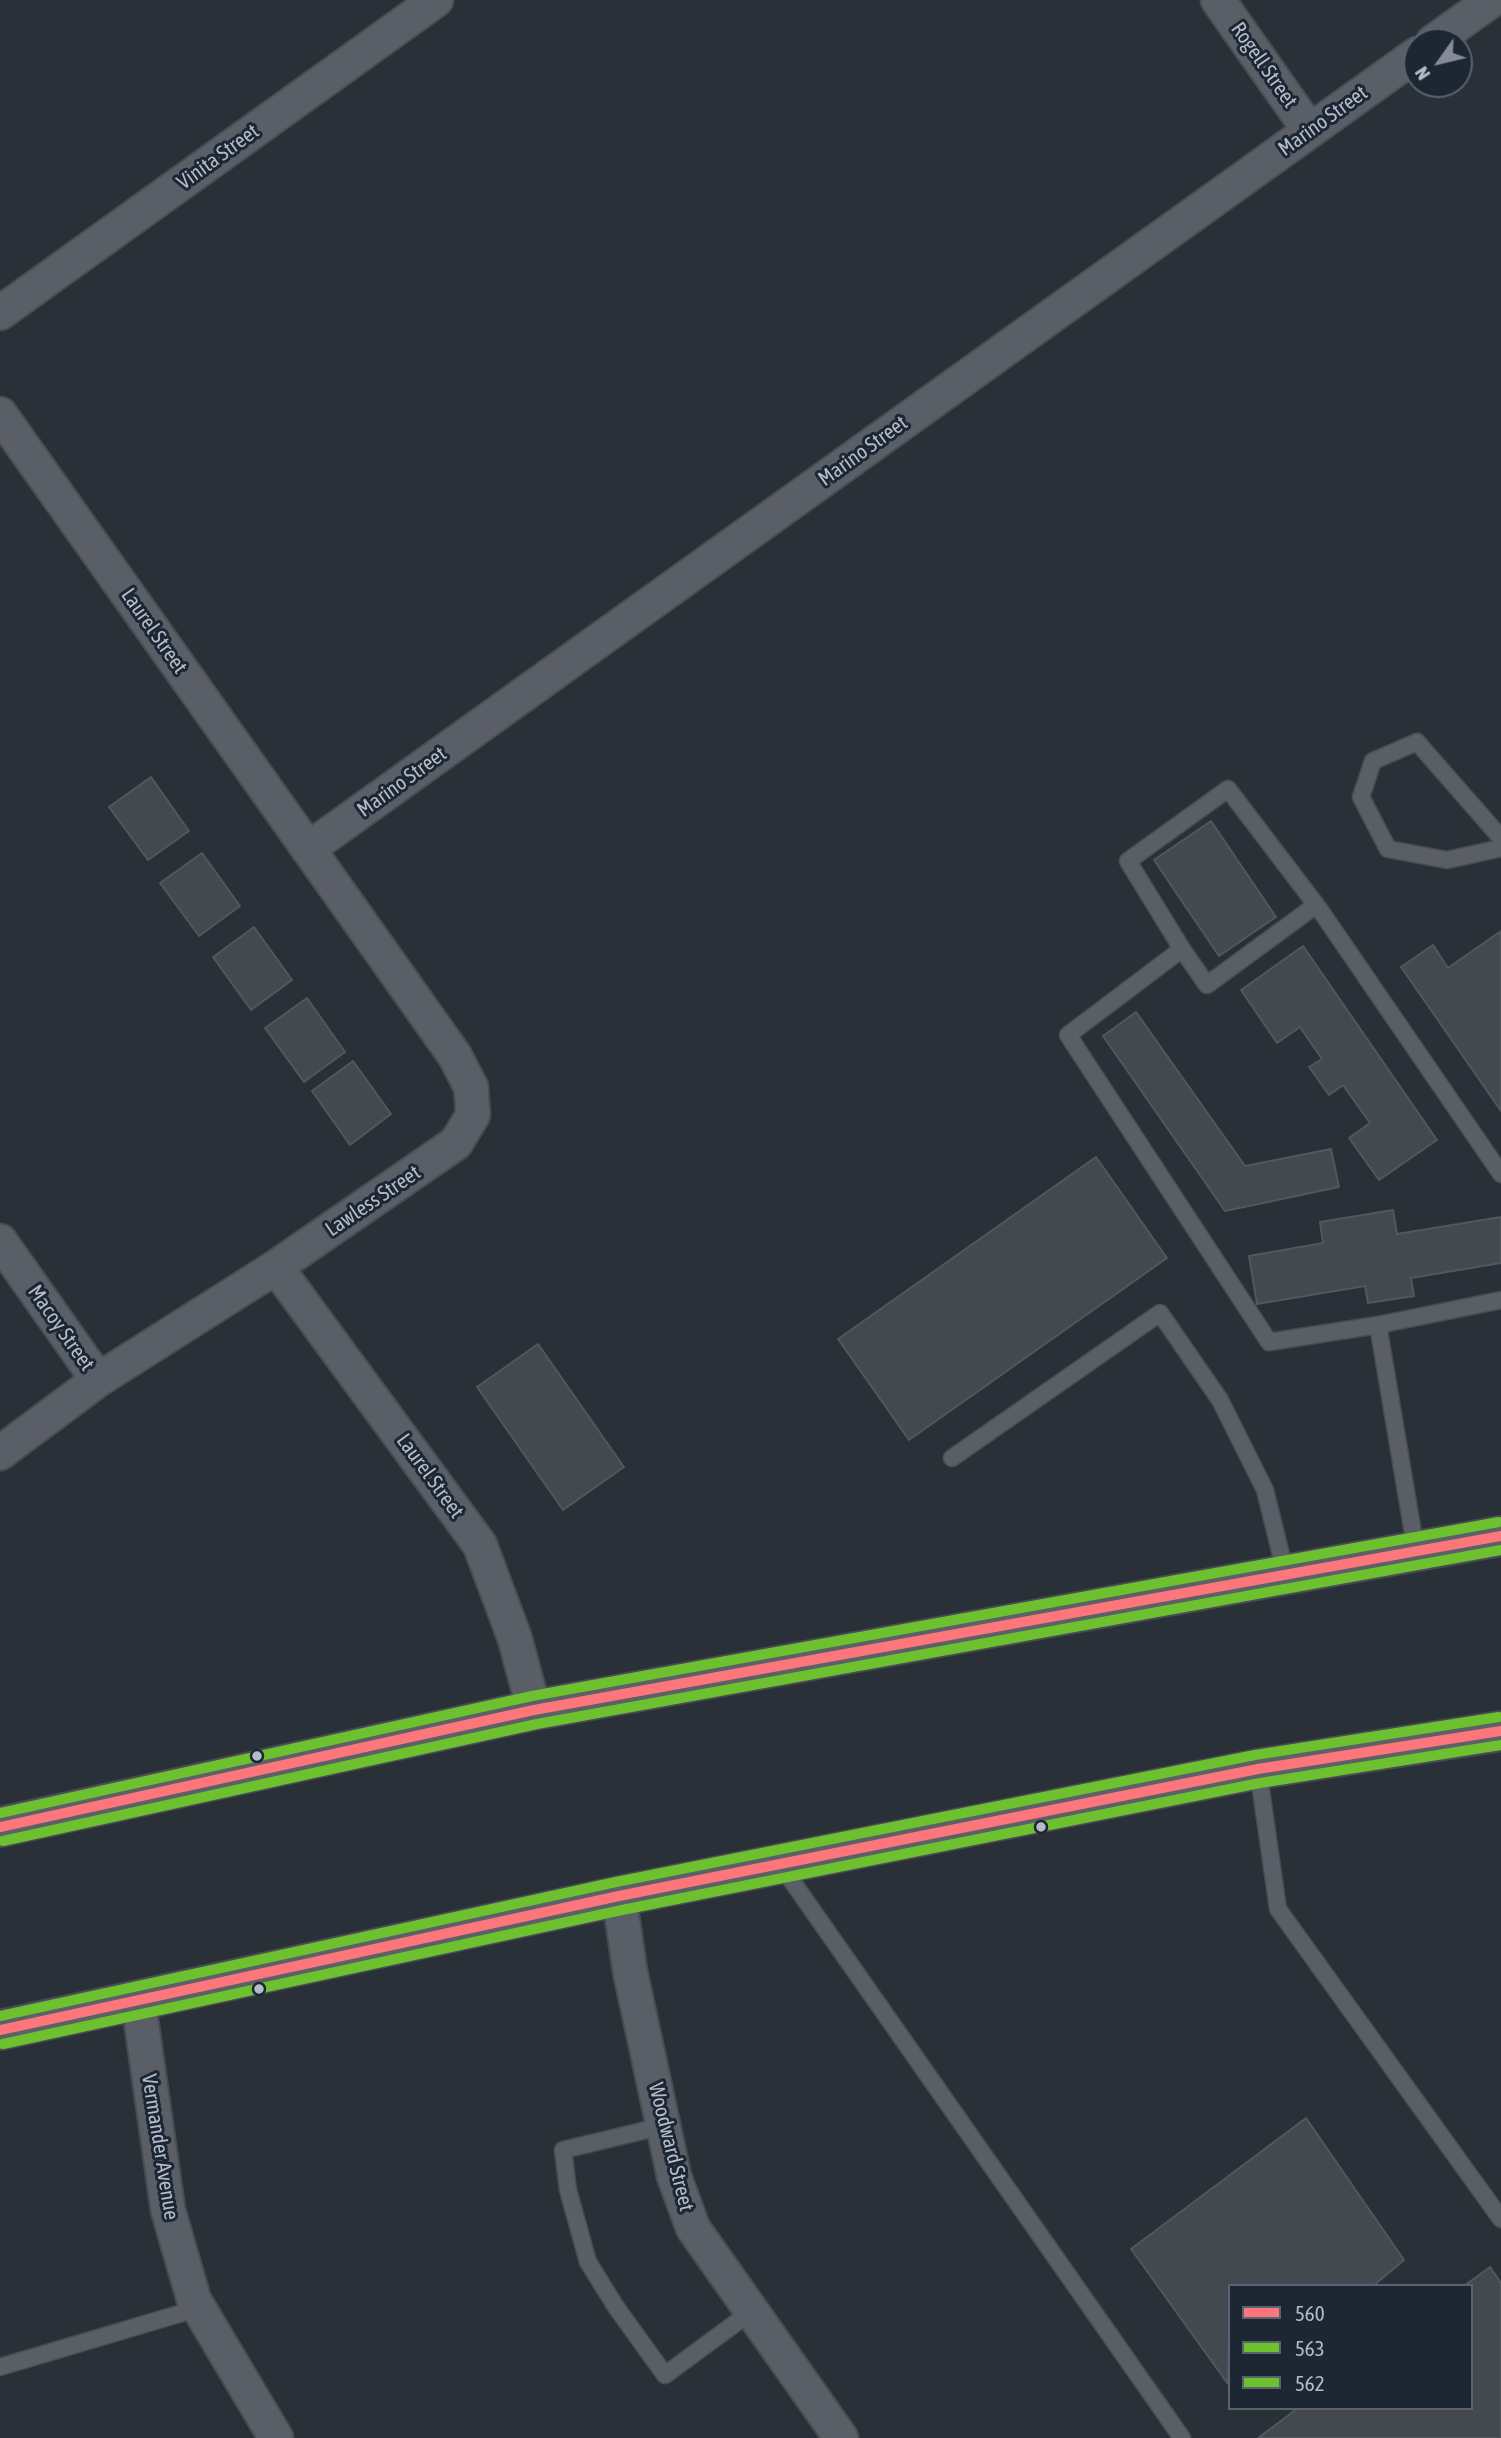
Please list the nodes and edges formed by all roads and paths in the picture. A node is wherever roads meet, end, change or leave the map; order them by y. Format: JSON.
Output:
{"nodes":[{"id":1,"x":436,"y":0,"type":"edge"},
{"id":2,"x":1218,"y":0,"type":"edge"},
{"id":3,"x":1492,"y":0,"type":"edge"},
{"id":4,"x":1453,"y":28,"type":"edge"},
{"id":5,"x":1403,"y":64,"type":"edge"},
{"id":6,"x":1310,"y":131,"type":"junction"},
{"id":7,"x":0,"y":313,"type":"edge"},
{"id":8,"x":0,"y":414,"type":"edge"},
{"id":9,"x":1501,"y":838,"type":"edge"},
{"id":10,"x":1501,"y":848,"type":"edge"},
{"id":11,"x":308,"y":849,"type":"junction"},
{"id":12,"x":1316,"y":905,"type":"junction"},
{"id":13,"x":1182,"y":949,"type":"junction"},
{"id":14,"x":1501,"y":1174,"type":"edge"},
{"id":15,"x":0,"y":1241,"type":"edge"},
{"id":16,"x":276,"y":1267,"type":"junction"},
{"id":17,"x":1501,"y":1300,"type":"edge"},
{"id":18,"x":1378,"y":1325,"type":"junction"},
{"id":19,"x":98,"y":1380,"type":"junction"},
{"id":20,"x":0,"y":1453,"type":"edge"},
{"id":21,"x":952,"y":1458,"type":"dead end"},
{"id":22,"x":1501,"y":1536,"type":"edge"},
{"id":23,"x":1416,"y":1551,"type":"junction"},
{"id":24,"x":1286,"y":1575,"type":"junction"},
{"id":25,"x":534,"y":1710,"type":"junction"},
{"id":26,"x":1501,"y":1731,"type":"edge"},
{"id":27,"x":1258,"y":1769,"type":"junction"},
{"id":28,"x":0,"y":1827,"type":"edge"},
{"id":29,"x":780,"y":1864,"type":"junction"},
{"id":30,"x":619,"y":1896,"type":"junction"},
{"id":31,"x":138,"y":1999,"type":"junction"},
{"id":32,"x":0,"y":2030,"type":"edge"},
{"id":33,"x":663,"y":2126,"type":"junction"},
{"id":34,"x":1501,"y":2218,"type":"edge"},
{"id":35,"x":199,"y":2308,"type":"junction"},
{"id":36,"x":752,"y":2311,"type":"junction"},
{"id":37,"x":0,"y":2367,"type":"edge"},
{"id":38,"x":276,"y":2438,"type":"edge"},
{"id":39,"x":841,"y":2438,"type":"edge"},
{"id":40,"x":1182,"y":2438,"type":"edge"}],
"edges":[{"from":1,"to":7,"type":"street","name":"Vinita Street"},
{"from":2,"to":6,"type":"street","name":"Rogell Street"},
{"from":3,"to":4,"type":"street"},
{"from":5,"to":6,"type":"street","name":"Marino Street"},
{"from":6,"to":11,"type":"street","name":"Marino Street"},
{"from":8,"to":11,"type":"street","name":"Laurel Street"},
{"from":9,"to":10,"type":"lane"},
{"from":11,"to":16,"type":"street","name":"Lawless Street"},
{"from":12,"to":13,"type":"lane"},
{"from":12,"to":13,"type":"lane"},
{"from":12,"to":14,"type":"lane"},
{"from":13,"to":18,"type":"lane"},
{"from":15,"to":19,"type":"street","name":"Macoy Street"},
{"from":16,"to":19,"type":"street","name":"Lawless Street"},
{"from":16,"to":25,"type":"street","name":"Laurel Street"},
{"from":17,"to":18,"type":"lane"},
{"from":18,"to":23,"type":"lane"},
{"from":19,"to":20,"type":"street","name":"Lawless Street"},
{"from":21,"to":24,"type":"lane"},
{"from":22,"to":23,"type":"main road"},
{"from":23,"to":24,"type":"main road"},
{"from":24,"to":25,"type":"main road"},
{"from":25,"to":28,"type":"main road"},
{"from":26,"to":27,"type":"main road"},
{"from":27,"to":29,"type":"main road"},
{"from":27,"to":34,"type":"lane"},
{"from":29,"to":30,"type":"main road"},
{"from":29,"to":40,"type":"lane"},
{"from":30,"to":31,"type":"main road"},
{"from":30,"to":33,"type":"street","name":"Woodward Street"},
{"from":31,"to":32,"type":"main road"},
{"from":31,"to":35,"type":"street","name":"Vermander Avenue"},
{"from":33,"to":36,"type":"street","name":"Woodward Street"},
{"from":33,"to":36,"type":"lane"},
{"from":35,"to":37,"type":"lane"},
{"from":35,"to":38,"type":"street","name":"Vermander Avenue"},
{"from":36,"to":39,"type":"street","name":"Woodward Street"}]}
